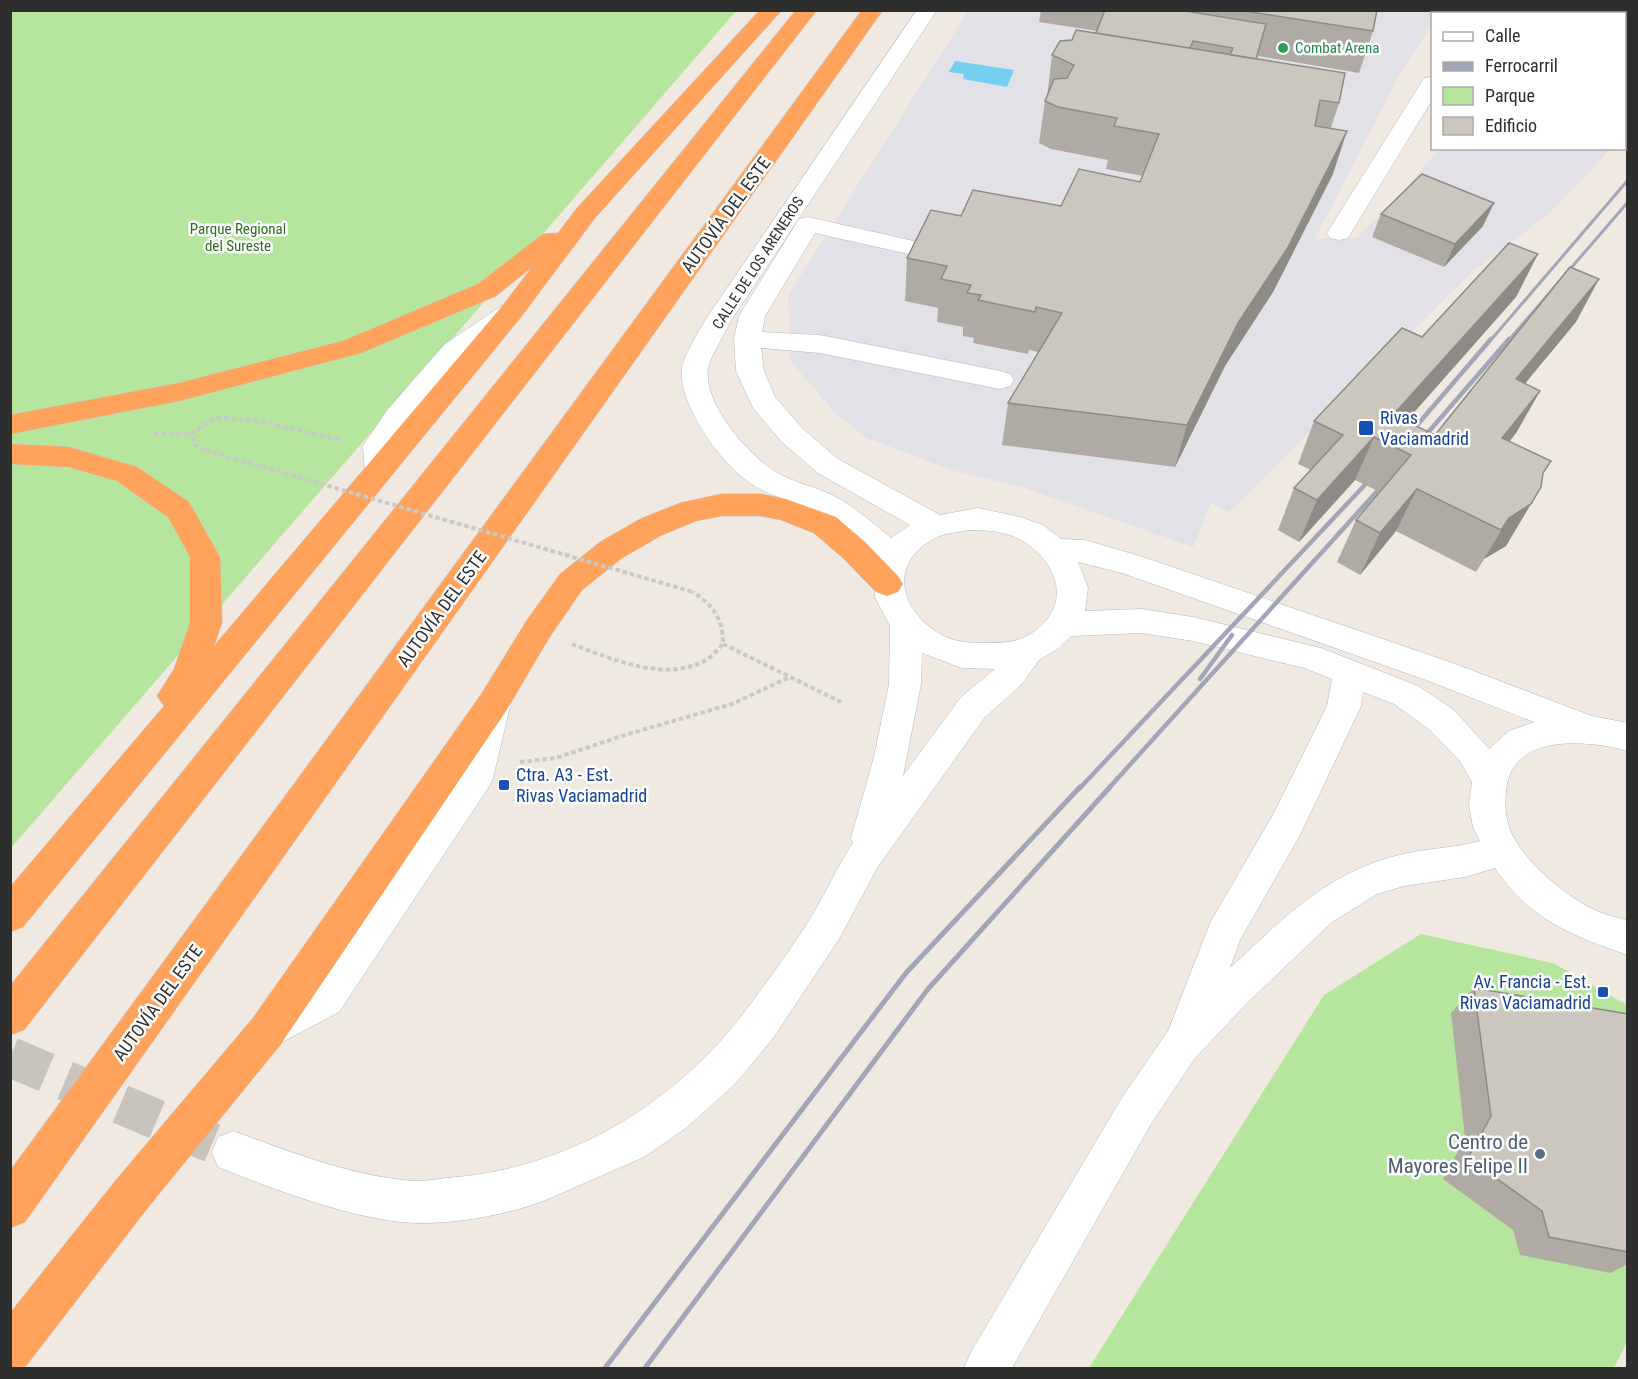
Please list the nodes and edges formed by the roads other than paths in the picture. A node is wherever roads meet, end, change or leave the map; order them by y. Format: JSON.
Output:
{"nodes":[{"id":1,"x":771,"y":10,"type":"edge"},
{"id":2,"x":807,"y":10,"type":"edge"},
{"id":3,"x":873,"y":10,"type":"edge"},
{"id":4,"x":927,"y":10,"type":"edge"},
{"id":5,"x":948,"y":10,"type":"edge"},
{"id":6,"x":1431,"y":85,"type":"edge"},
{"id":7,"x":586,"y":213,"type":"junction"},
{"id":8,"x":808,"y":224,"type":"junction"},
{"id":9,"x":1339,"y":233,"type":"dead end"},
{"id":10,"x":909,"y":247,"type":"dead end"},
{"id":11,"x":747,"y":339,"type":"junction"},
{"id":12,"x":1000,"y":380,"type":"dead end"},
{"id":13,"x":10,"y":426,"type":"edge"},
{"id":14,"x":10,"y":454,"type":"edge"},
{"id":15,"x":935,"y":525,"type":"junction"},
{"id":16,"x":1053,"y":550,"type":"junction"},
{"id":17,"x":891,"y":570,"type":"junction"},
{"id":18,"x":1063,"y":624,"type":"junction"},
{"id":19,"x":906,"y":626,"type":"junction"},
{"id":20,"x":1027,"y":651,"type":"junction"},
{"id":21,"x":1349,"y":672,"type":"junction"},
{"id":22,"x":494,"y":702,"type":"joint"},
{"id":23,"x":1590,"y":729,"type":"junction"},
{"id":24,"x":1628,"y":737,"type":"edge"},
{"id":25,"x":1490,"y":781,"type":"junction"},
{"id":26,"x":118,"y":785,"type":"junction"},
{"id":27,"x":1503,"y":850,"type":"junction"},
{"id":28,"x":864,"y":857,"type":"junction"},
{"id":29,"x":10,"y":915,"type":"edge"},
{"id":30,"x":1628,"y":938,"type":"edge"},
{"id":31,"x":10,"y":1017,"type":"edge"},
{"id":32,"x":267,"y":1031,"type":"joint"},
{"id":33,"x":1181,"y":1045,"type":"junction"},
{"id":34,"x":234,"y":1152,"type":"tunnel mouth"},
{"id":35,"x":10,"y":1207,"type":"edge"},
{"id":36,"x":10,"y":1350,"type":"edge"},
{"id":37,"x":987,"y":1368,"type":"edge"}],
"edges":[{"from":1,"to":7,"type":"highway"},
{"from":2,"to":31,"type":"highway"},
{"from":3,"to":35,"type":"highway","name":"AUTOVÍA DEL ESTE"},
{"from":4,"to":17,"type":"street","name":"CALLE DE LOS ARENEROS"},
{"from":5,"to":8,"type":"street","name":"CALLE DE LOS ARENEROS"},
{"from":6,"to":9,"type":"street"},
{"from":7,"to":13,"type":"highway"},
{"from":7,"to":26,"type":"highway"},
{"from":8,"to":10,"type":"street"},
{"from":8,"to":11,"type":"street","name":"CALLE DE LOS ARENEROS"},
{"from":11,"to":12,"type":"street"},
{"from":11,"to":15,"type":"street","name":"CALLE DE LOS ARENEROS"},
{"from":14,"to":26,"type":"highway"},
{"from":15,"to":16,"type":"street"},
{"from":15,"to":17,"type":"street"},
{"from":16,"to":18,"type":"street"},
{"from":16,"to":23,"type":"street"},
{"from":17,"to":19,"type":"street"},
{"from":17,"to":22,"type":"highway"},
{"from":18,"to":20,"type":"street"},
{"from":18,"to":21,"type":"street"},
{"from":19,"to":20,"type":"street"},
{"from":19,"to":28,"type":"street"},
{"from":20,"to":28,"type":"street"},
{"from":21,"to":25,"type":"street"},
{"from":21,"to":33,"type":"street"},
{"from":22,"to":32,"type":"street"},
{"from":23,"to":24,"type":"street"},
{"from":23,"to":25,"type":"street"},
{"from":25,"to":27,"type":"street"},
{"from":26,"to":29,"type":"highway"},
{"from":27,"to":30,"type":"street"},
{"from":27,"to":33,"type":"street"},
{"from":28,"to":34,"type":"street"},
{"from":32,"to":36,"type":"highway"},
{"from":33,"to":37,"type":"street"}]}
